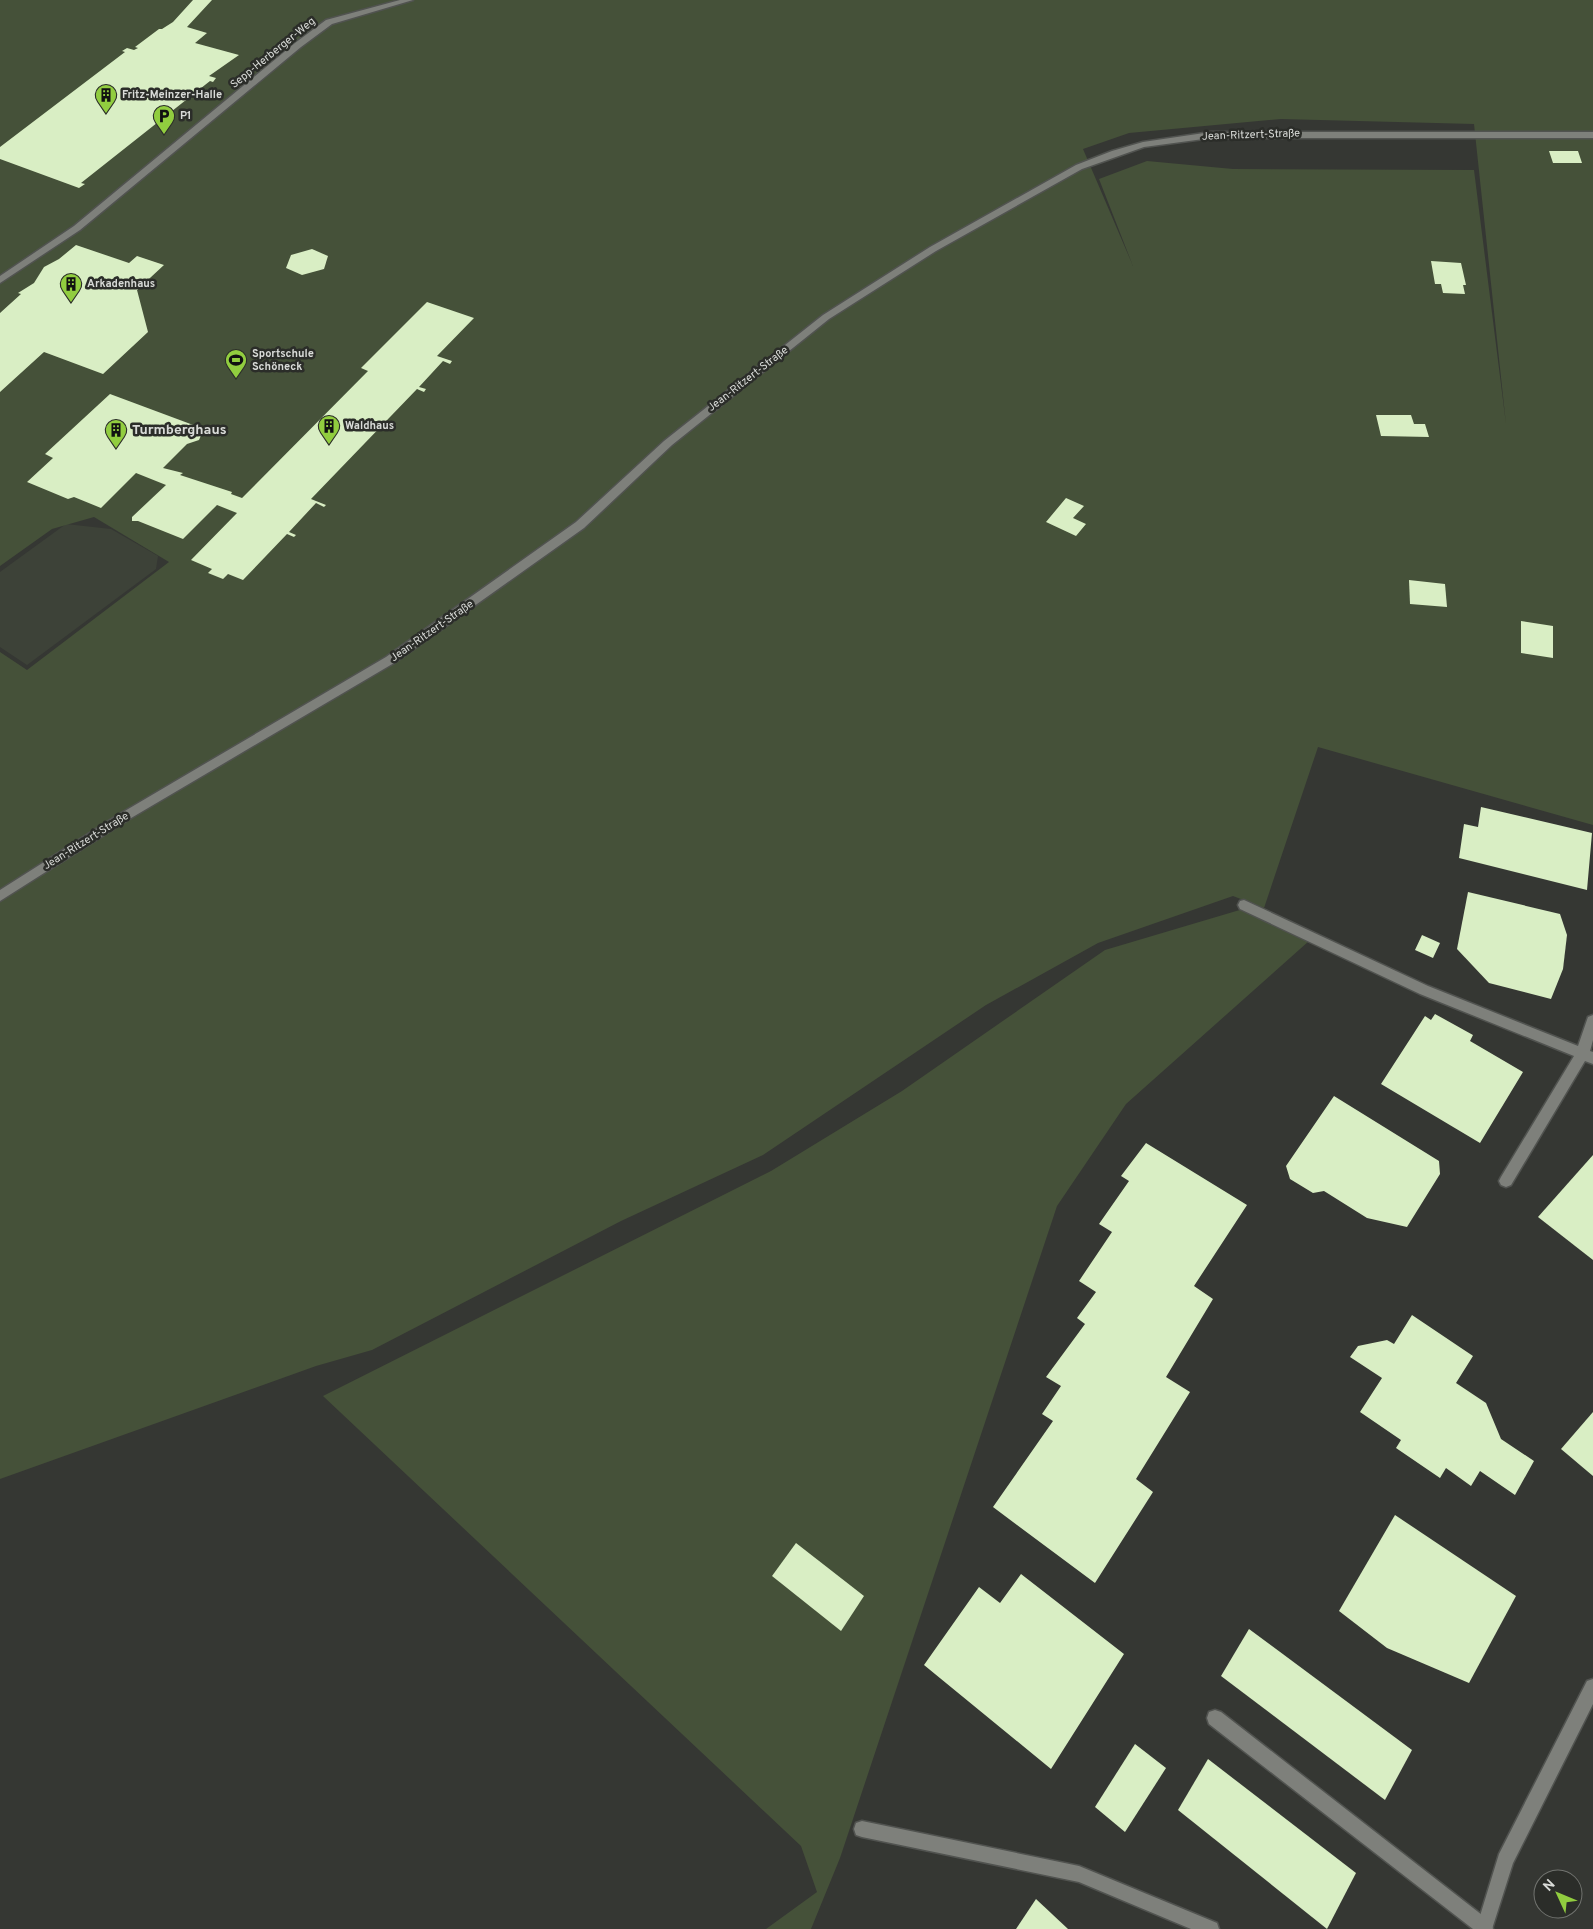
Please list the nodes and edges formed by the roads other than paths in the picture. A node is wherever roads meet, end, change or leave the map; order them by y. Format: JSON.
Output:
{"nodes":[{"id":1,"x":409,"y":0,"type":"edge"},
{"id":2,"x":1593,"y":135,"type":"edge"},
{"id":3,"x":0,"y":280,"type":"edge"},
{"id":4,"x":0,"y":896,"type":"edge"},
{"id":5,"x":1244,"y":905,"type":"dead end"},
{"id":6,"x":1593,"y":1022,"type":"edge"},
{"id":7,"x":1588,"y":1056,"type":"edge"},
{"id":8,"x":1506,"y":1181,"type":"dead end"},
{"id":9,"x":1593,"y":1687,"type":"edge"},
{"id":10,"x":1215,"y":1718,"type":"dead end"},
{"id":11,"x":862,"y":1830,"type":"dead end"},
{"id":12,"x":1485,"y":1928,"type":"edge"},
{"id":13,"x":1211,"y":1929,"type":"edge"}],
"edges":[{"from":1,"to":3,"type":"street","name":"Sepp-Herberger-Weg"},
{"from":2,"to":4,"type":"street","name":"Jean-Ritzert-Straße"},
{"from":5,"to":7,"type":"street"},
{"from":6,"to":7,"type":"street"},
{"from":7,"to":8,"type":"street"},
{"from":9,"to":12,"type":"street"},
{"from":10,"to":12,"type":"street"},
{"from":11,"to":13,"type":"street"}]}
